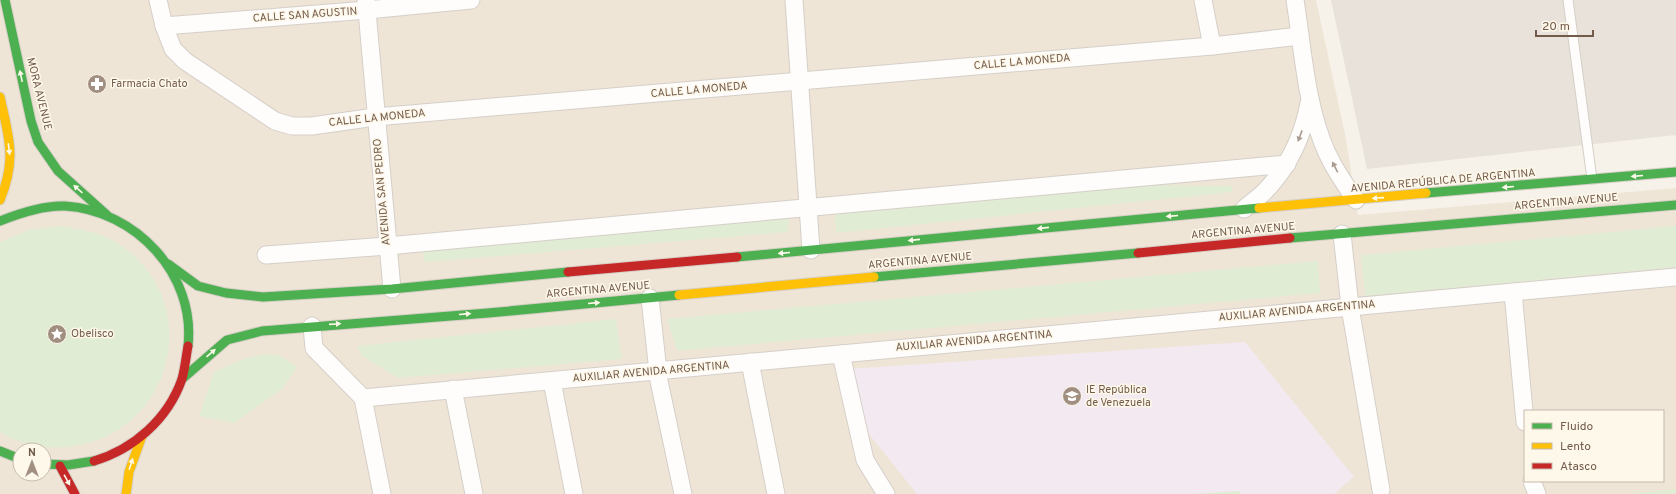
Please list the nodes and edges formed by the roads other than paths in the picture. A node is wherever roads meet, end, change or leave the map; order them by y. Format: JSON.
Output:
{"nodes":[{"id":1,"x":5,"y":0,"type":"edge"},
{"id":2,"x":158,"y":0,"type":"edge"},
{"id":3,"x":470,"y":0,"type":"edge"},
{"id":4,"x":794,"y":0,"type":"edge"},
{"id":5,"x":1203,"y":0,"type":"edge"},
{"id":6,"x":1295,"y":0,"type":"edge"},
{"id":7,"x":1568,"y":0,"type":"edge"},
{"id":8,"x":366,"y":5,"type":"edge"},
{"id":9,"x":164,"y":26,"type":"junction"},
{"id":10,"x":1300,"y":36,"type":"junction"},
{"id":11,"x":1212,"y":46,"type":"junction"},
{"id":12,"x":798,"y":82,"type":"junction"},
{"id":13,"x":0,"y":97,"type":"edge"},
{"id":14,"x":1310,"y":98,"type":"junction"},
{"id":15,"x":375,"y":117,"type":"junction"},
{"id":16,"x":1287,"y":164,"type":"junction"},
{"id":17,"x":1676,"y":172,"type":"edge"},
{"id":18,"x":1592,"y":180,"type":"junction"},
{"id":19,"x":0,"y":200,"type":"edge"},
{"id":20,"x":1356,"y":200,"type":"junction"},
{"id":21,"x":1676,"y":205,"type":"edge"},
{"id":22,"x":807,"y":207,"type":"junction"},
{"id":23,"x":1244,"y":209,"type":"junction"},
{"id":24,"x":107,"y":215,"type":"junction"},
{"id":25,"x":0,"y":221,"type":"edge"},
{"id":26,"x":1342,"y":234,"type":"junction"},
{"id":27,"x":387,"y":246,"type":"junction"},
{"id":28,"x":811,"y":250,"type":"junction"},
{"id":29,"x":266,"y":255,"type":"dead end"},
{"id":30,"x":168,"y":264,"type":"junction"},
{"id":31,"x":1676,"y":276,"type":"edge"},
{"id":32,"x":392,"y":289,"type":"junction"},
{"id":33,"x":1513,"y":292,"type":"junction"},
{"id":34,"x":650,"y":298,"type":"junction"},
{"id":35,"x":1350,"y":306,"type":"junction"},
{"id":36,"x":312,"y":326,"type":"junction"},
{"id":37,"x":841,"y":354,"type":"junction"},
{"id":38,"x":750,"y":362,"type":"junction"},
{"id":39,"x":657,"y":371,"type":"junction"},
{"id":40,"x":182,"y":379,"type":"junction"},
{"id":41,"x":552,"y":381,"type":"junction"},
{"id":42,"x":453,"y":389,"type":"junction"},
{"id":43,"x":364,"y":398,"type":"junction"},
{"id":44,"x":1524,"y":411,"type":"edge"},
{"id":45,"x":142,"y":436,"type":"junction"},
{"id":46,"x":0,"y":451,"type":"edge"},
{"id":47,"x":12,"y":456,"type":"edge"},
{"id":48,"x":52,"y":465,"type":"edge"},
{"id":49,"x":60,"y":466,"type":"junction"},
{"id":50,"x":1532,"y":482,"type":"edge"},
{"id":51,"x":1381,"y":490,"type":"dead end"},
{"id":52,"x":75,"y":494,"type":"edge"},
{"id":53,"x":126,"y":494,"type":"edge"},
{"id":54,"x":382,"y":494,"type":"edge"},
{"id":55,"x":474,"y":494,"type":"edge"},
{"id":56,"x":574,"y":494,"type":"edge"},
{"id":57,"x":683,"y":494,"type":"edge"},
{"id":58,"x":776,"y":494,"type":"edge"},
{"id":59,"x":886,"y":494,"type":"edge"},
{"id":60,"x":1537,"y":494,"type":"edge"}],
"edges":[{"from":24,"to":1,"type":"main road","name":"MORA AVENUE","one_way":true},
{"from":2,"to":9,"type":"street","name":"CALLE LA MONEDA"},
{"from":3,"to":8,"type":"street","name":"CALLE SAN AGUSTIN"},
{"from":4,"to":12,"type":"street"},
{"from":5,"to":11,"type":"street"},
{"from":6,"to":10,"type":"street"},
{"from":7,"to":18,"type":"lane"},
{"from":8,"to":9,"type":"street","name":"CALLE SAN AGUSTIN"},
{"from":8,"to":15,"type":"street","name":"AVENIDA SAN PEDRO"},
{"from":9,"to":15,"type":"street","name":"CALLE LA MONEDA"},
{"from":10,"to":11,"type":"street","name":"CALLE LA MONEDA"},
{"from":10,"to":14,"type":"street"},
{"from":11,"to":12,"type":"street","name":"CALLE LA MONEDA"},
{"from":12,"to":15,"type":"street","name":"CALLE LA MONEDA"},
{"from":12,"to":22,"type":"street"},
{"from":13,"to":19,"type":"main road","one_way":true},
{"from":14,"to":16,"type":"street","one_way":true},
{"from":20,"to":14,"type":"street","one_way":true},
{"from":15,"to":27,"type":"street","name":"AVENIDA SAN PEDRO"},
{"from":16,"to":22,"type":"street"},
{"from":16,"to":23,"type":"street"},
{"from":17,"to":18,"type":"main road","name":"AVENIDA REPÚBLICA DE ARGENTINA","one_way":true},
{"from":18,"to":20,"type":"main road","name":"AVENIDA REPÚBLICA DE ARGENTINA","one_way":true},
{"from":20,"to":23,"type":"main road","name":"AVENIDA REPÚBLICA DE ARGENTINA"},
{"from":21,"to":26,"type":"main road","name":"ARGENTINA AVENUE"},
{"from":22,"to":27,"type":"street"},
{"from":22,"to":28,"type":"street"},
{"from":23,"to":28,"type":"main road","name":"ARGENTINA AVENUE","one_way":true},
{"from":24,"to":25,"type":"main road"},
{"from":24,"to":30,"type":"main road"},
{"from":26,"to":34,"type":"main road","name":"ARGENTINA AVENUE"},
{"from":26,"to":35,"type":"street"},
{"from":27,"to":29,"type":"street"},
{"from":27,"to":32,"type":"street","name":"AVENIDA SAN PEDRO"},
{"from":28,"to":32,"type":"main road","name":"ARGENTINA AVENUE","one_way":true},
{"from":30,"to":32,"type":"main road","name":"ARGENTINA AVENUE"},
{"from":30,"to":40,"type":"main road"},
{"from":31,"to":33,"type":"street","name":"AUXILIAR AVENIDA ARGENTINA"},
{"from":33,"to":35,"type":"street","name":"AUXILIAR AVENIDA ARGENTINA"},
{"from":33,"to":44,"type":"street"},
{"from":36,"to":34,"type":"main road","name":"ARGENTINA AVENUE","one_way":true},
{"from":34,"to":39,"type":"street"},
{"from":35,"to":37,"type":"street","name":"AUXILIAR AVENIDA ARGENTINA"},
{"from":35,"to":51,"type":"street"},
{"from":40,"to":36,"type":"main road","name":"ARGENTINA AVENUE","one_way":true},
{"from":36,"to":43,"type":"street"},
{"from":37,"to":38,"type":"street","name":"AUXILIAR AVENIDA ARGENTINA"},
{"from":37,"to":59,"type":"street"},
{"from":38,"to":39,"type":"street","name":"AUXILIAR AVENIDA ARGENTINA"},
{"from":38,"to":58,"type":"street"},
{"from":39,"to":41,"type":"street","name":"AUXILIAR AVENIDA ARGENTINA"},
{"from":39,"to":57,"type":"street"},
{"from":40,"to":45,"type":"main road"},
{"from":41,"to":42,"type":"street","name":"AUXILIAR AVENIDA ARGENTINA"},
{"from":41,"to":56,"type":"street"},
{"from":42,"to":43,"type":"street","name":"AUXILIAR AVENIDA ARGENTINA"},
{"from":42,"to":55,"type":"street"},
{"from":43,"to":54,"type":"street"},
{"from":45,"to":49,"type":"main road"},
{"from":53,"to":45,"type":"main road","one_way":true},
{"from":46,"to":47,"type":"main road"},
{"from":48,"to":49,"type":"main road"},
{"from":49,"to":52,"type":"main road","one_way":true},
{"from":50,"to":60,"type":"street"}]}
